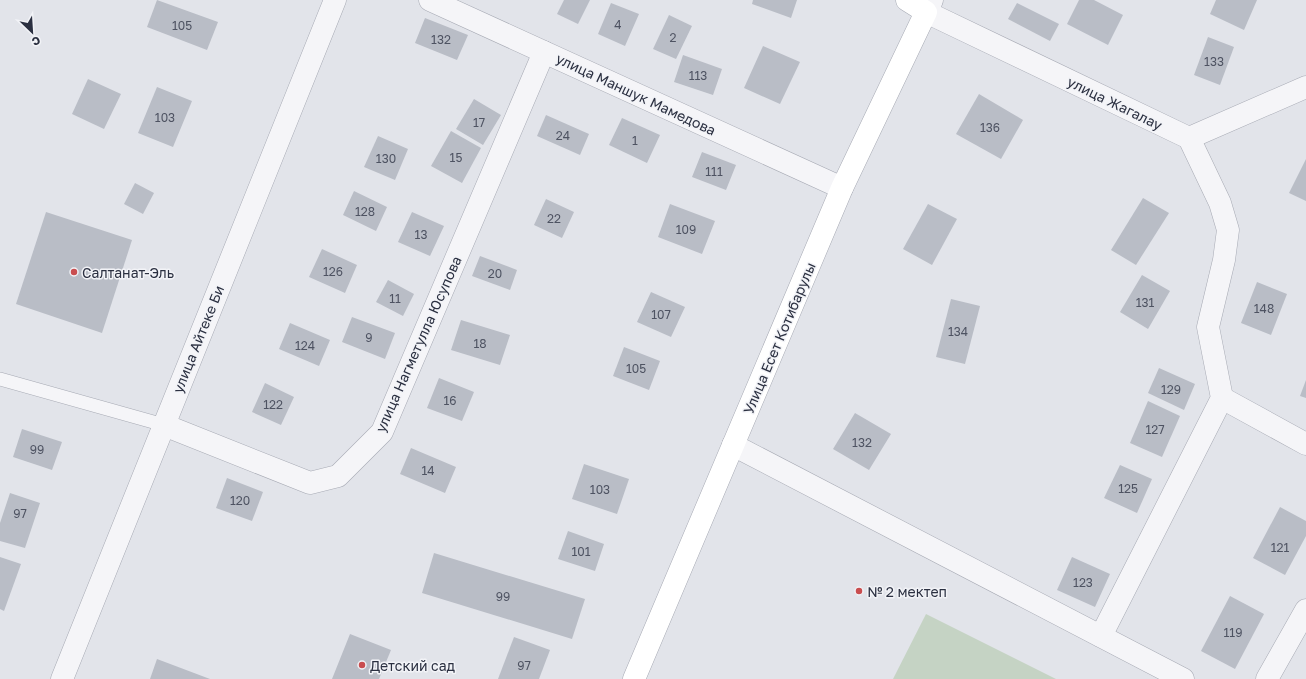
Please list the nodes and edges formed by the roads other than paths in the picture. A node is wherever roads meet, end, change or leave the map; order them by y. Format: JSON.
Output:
{"nodes":[{"id":1,"x":335,"y":0,"type":"edge"},
{"id":2,"x":430,"y":0,"type":"edge"},
{"id":3,"x":907,"y":0,"type":"edge"},
{"id":4,"x":929,"y":6,"type":"edge"},
{"id":5,"x":544,"y":52,"type":"junction"},
{"id":6,"x":1306,"y":87,"type":"edge"},
{"id":7,"x":1189,"y":138,"type":"junction"},
{"id":8,"x":842,"y":188,"type":"junction"},
{"id":9,"x":0,"y":379,"type":"edge"},
{"id":10,"x":1222,"y":398,"type":"junction"},
{"id":11,"x":164,"y":425,"type":"junction"},
{"id":12,"x":1306,"y":444,"type":"edge"},
{"id":13,"x":733,"y":445,"type":"junction"},
{"id":14,"x":1306,"y":610,"type":"edge"},
{"id":15,"x":1101,"y":636,"type":"junction"},
{"id":16,"x":62,"y":679,"type":"edge"},
{"id":17,"x":634,"y":679,"type":"edge"},
{"id":18,"x":1183,"y":679,"type":"edge"},
{"id":19,"x":1268,"y":679,"type":"edge"}],
"edges":[{"from":1,"to":11,"type":"street","name":"улица Айтеке Би"},
{"from":2,"to":5,"type":"street","name":"улица Маншук Мамедова"},
{"from":3,"to":4,"type":"main road"},
{"from":4,"to":7,"type":"street","name":"улица Жагалау"},
{"from":4,"to":8,"type":"main road","name":"Улица Есет Котибарулы"},
{"from":5,"to":8,"type":"street","name":"улица Маншук Мамедова"},
{"from":5,"to":11,"type":"street","name":"улица Нагметулла Юсупова"},
{"from":6,"to":7,"type":"street"},
{"from":7,"to":10,"type":"street"},
{"from":8,"to":13,"type":"main road","name":"Улица Есет Котибарулы"},
{"from":9,"to":11,"type":"lane"},
{"from":10,"to":12,"type":"street"},
{"from":10,"to":15,"type":"street"},
{"from":11,"to":16,"type":"street","name":"улица Айтеке Би"},
{"from":13,"to":15,"type":"street"},
{"from":13,"to":17,"type":"main road","name":"Улица Есет Котибарулы"},
{"from":14,"to":19,"type":"street"},
{"from":15,"to":18,"type":"street"}]}
